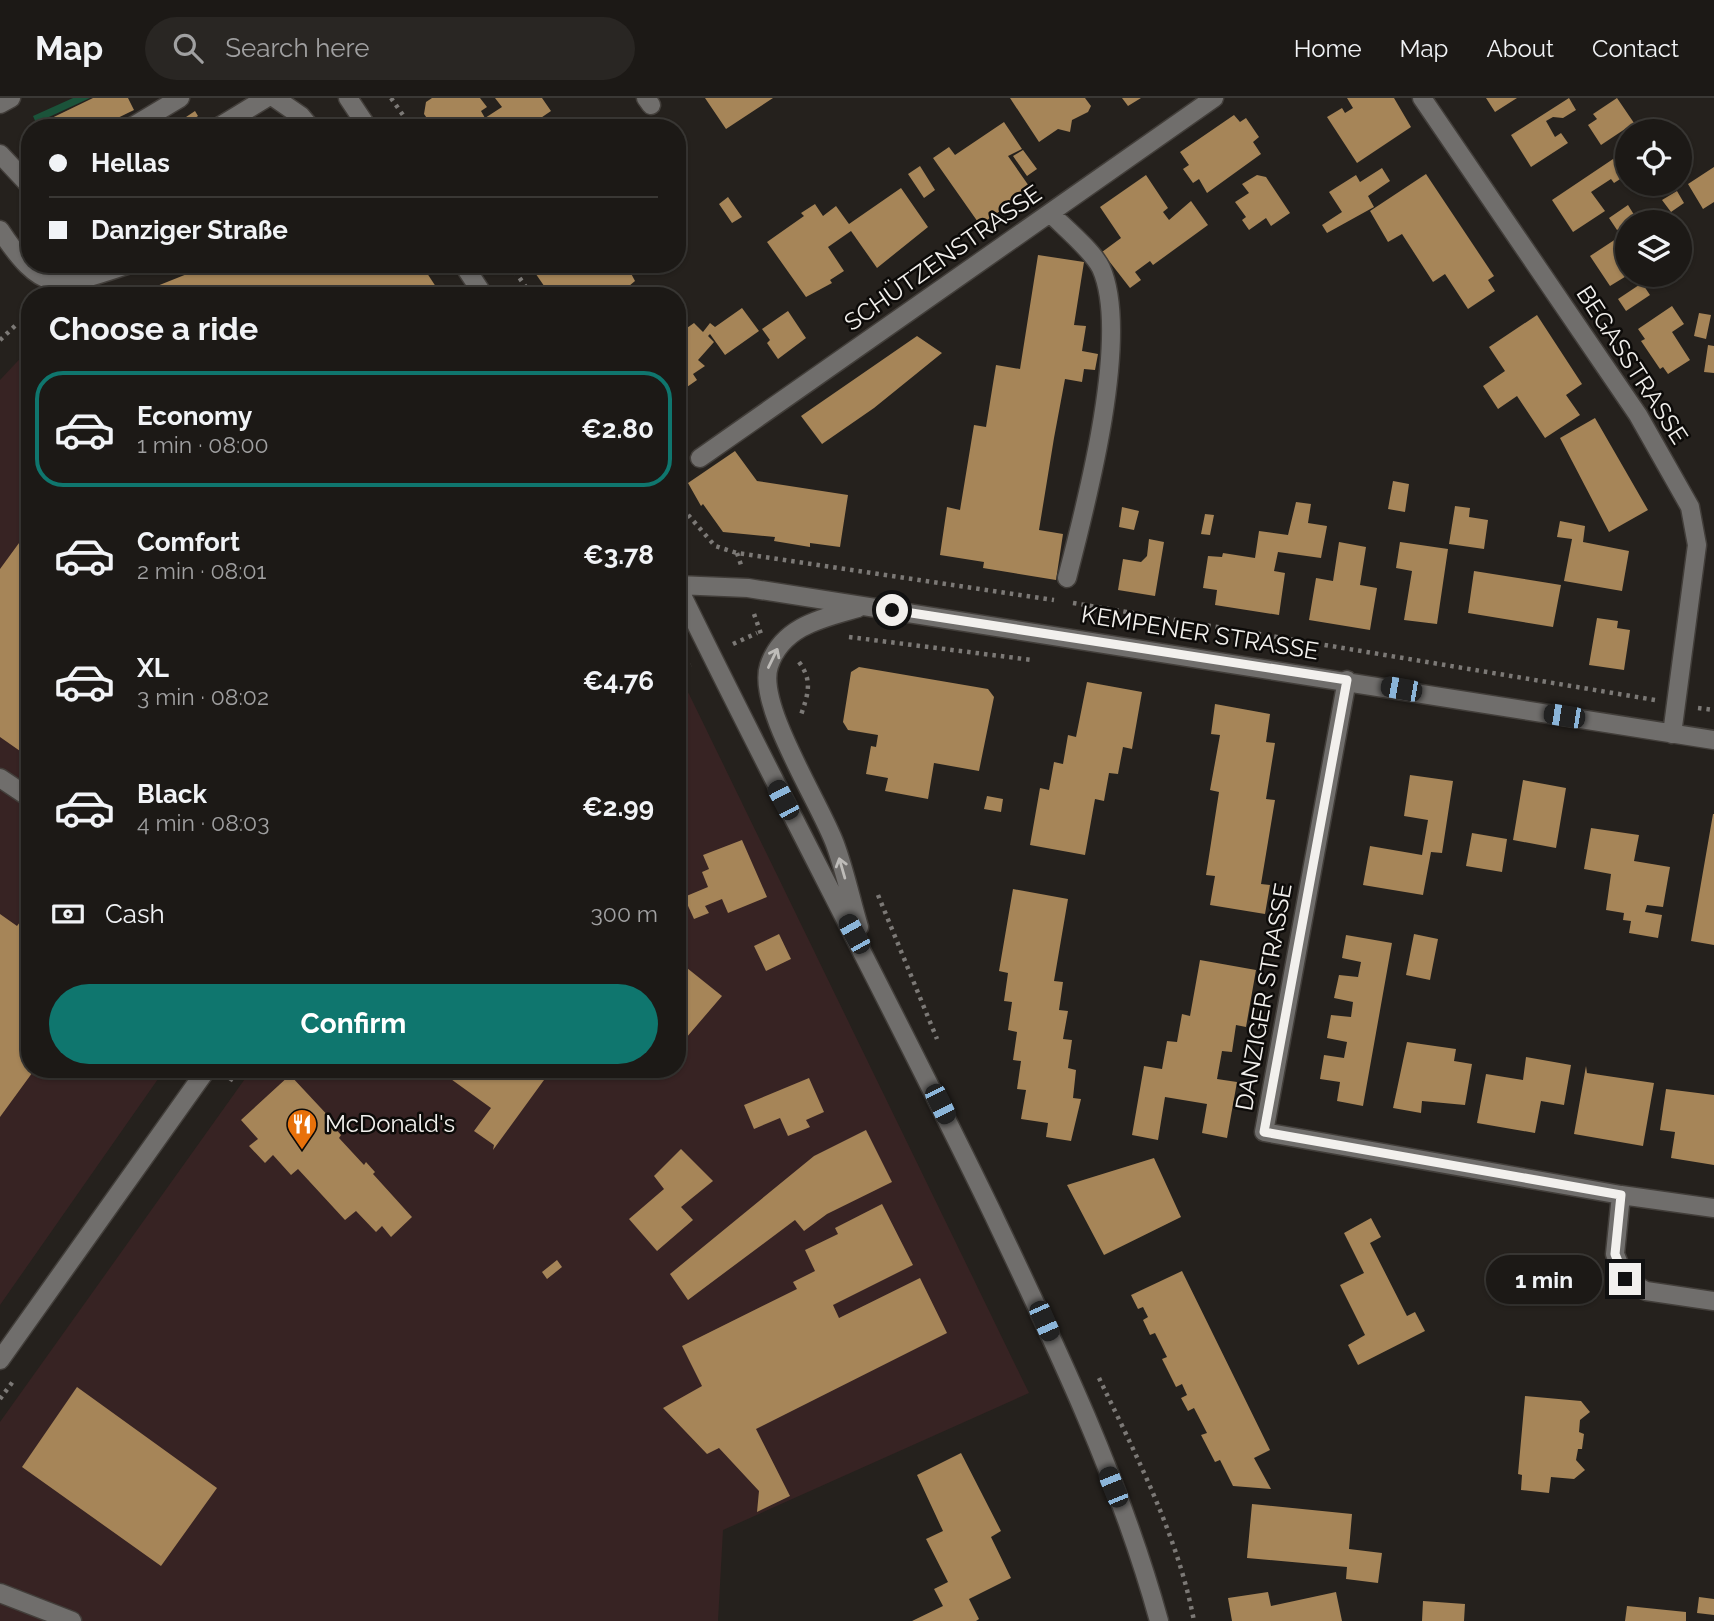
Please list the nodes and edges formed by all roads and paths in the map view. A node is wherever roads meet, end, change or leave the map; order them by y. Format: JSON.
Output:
{"nodes":[{"id":1,"x":11,"y":98,"type":"edge"},
{"id":2,"x":180,"y":98,"type":"edge"},
{"id":3,"x":266,"y":98,"type":"edge"},
{"id":4,"x":275,"y":98,"type":"edge"},
{"id":5,"x":391,"y":98,"type":"edge"},
{"id":6,"x":1213,"y":98,"type":"edge"},
{"id":7,"x":1422,"y":98,"type":"edge"},
{"id":8,"x":357,"y":101,"type":"edge"},
{"id":9,"x":0,"y":104,"type":"edge"},
{"id":10,"x":145,"y":119,"type":"edge"},
{"id":11,"x":232,"y":119,"type":"edge"},
{"id":12,"x":304,"y":119,"type":"edge"},
{"id":13,"x":365,"y":119,"type":"edge"},
{"id":14,"x":406,"y":119,"type":"edge"},
{"id":15,"x":0,"y":154,"type":"edge"},
{"id":16,"x":21,"y":176,"type":"edge"},
{"id":17,"x":1050,"y":213,"type":"junction"},
{"id":18,"x":0,"y":230,"type":"edge"},
{"id":19,"x":21,"y":260,"type":"edge"},
{"id":20,"x":35,"y":273,"type":"edge"},
{"id":21,"x":102,"y":273,"type":"edge"},
{"id":22,"x":16,"y":325,"type":"dead end"},
{"id":23,"x":0,"y":340,"type":"edge"},
{"id":24,"x":700,"y":458,"type":"dead end"},
{"id":25,"x":686,"y":517,"type":"edge"},
{"id":26,"x":737,"y":553,"type":"junction"},
{"id":27,"x":1067,"y":578,"type":"dead end"},
{"id":28,"x":686,"y":585,"type":"edge"},
{"id":29,"x":748,"y":587,"type":"junction"},
{"id":30,"x":686,"y":604,"type":"edge"},
{"id":31,"x":865,"y":606,"type":"junction"},
{"id":32,"x":779,"y":646,"type":"junction"},
{"id":33,"x":1347,"y":680,"type":"junction"},
{"id":34,"x":1677,"y":704,"type":"junction"},
{"id":35,"x":799,"y":720,"type":"dead end"},
{"id":36,"x":1672,"y":734,"type":"junction"},
{"id":37,"x":1714,"y":740,"type":"edge"},
{"id":38,"x":0,"y":778,"type":"edge"},
{"id":39,"x":21,"y":792,"type":"edge"},
{"id":40,"x":875,"y":889,"type":"dead end"},
{"id":41,"x":867,"y":957,"type":"junction"},
{"id":42,"x":938,"y":1042,"type":"dead end"},
{"id":43,"x":201,"y":1078,"type":"edge"},
{"id":44,"x":1621,"y":1195,"type":"junction"},
{"id":45,"x":1714,"y":1208,"type":"edge"},
{"id":46,"x":1714,"y":1301,"type":"edge"},
{"id":47,"x":0,"y":1360,"type":"edge"},
{"id":48,"x":1095,"y":1370,"type":"dead end"},
{"id":49,"x":0,"y":1593,"type":"edge"},
{"id":50,"x":72,"y":1621,"type":"edge"},
{"id":51,"x":1159,"y":1621,"type":"edge"},
{"id":52,"x":1194,"y":1621,"type":"edge"}],
"edges":[{"from":1,"to":9,"type":"street"},
{"from":2,"to":10,"type":"street"},
{"from":3,"to":11,"type":"street"},
{"from":4,"to":12,"type":"street"},
{"from":5,"to":14,"type":"path"},
{"from":6,"to":17,"type":"street","name":"SCHÜTZENSTRASSE"},
{"from":7,"to":34,"type":"street","name":"BEGASSTRASSE"},
{"from":8,"to":13,"type":"street"},
{"from":15,"to":16,"type":"street"},
{"from":17,"to":24,"type":"street","name":"SCHÜTZENSTRASSE"},
{"from":17,"to":27,"type":"street"},
{"from":18,"to":19,"type":"street"},
{"from":20,"to":21,"type":"street"},
{"from":22,"to":23,"type":"path"},
{"from":25,"to":26,"type":"path"},
{"from":26,"to":29,"type":"path"},
{"from":26,"to":34,"type":"path"},
{"from":28,"to":29,"type":"street","name":"KEMPENER STRASSE"},
{"from":29,"to":31,"type":"street","name":"KEMPENER STRASSE"},
{"from":29,"to":32,"type":"path"},
{"from":30,"to":41,"type":"street"},
{"from":31,"to":32,"type":"street"},
{"from":31,"to":33,"type":"street","name":"KEMPENER STRASSE"},
{"from":32,"to":35,"type":"path"},
{"from":41,"to":32,"type":"street","one_way":true},
{"from":33,"to":36,"type":"street","name":"KEMPENER STRASSE"},
{"from":33,"to":44,"type":"street","name":"DANZIGER STRASSE"},
{"from":34,"to":36,"type":"street","name":"BEGASSTRASSE"},
{"from":36,"to":37,"type":"street","name":"KEMPENER STRASSE"},
{"from":38,"to":39,"type":"street"},
{"from":40,"to":42,"type":"path"},
{"from":41,"to":51,"type":"street"},
{"from":43,"to":47,"type":"street"},
{"from":44,"to":45,"type":"street","name":"DANZIGER STRASSE"},
{"from":44,"to":46,"type":"street"},
{"from":48,"to":52,"type":"path"},
{"from":49,"to":50,"type":"street"}]}
